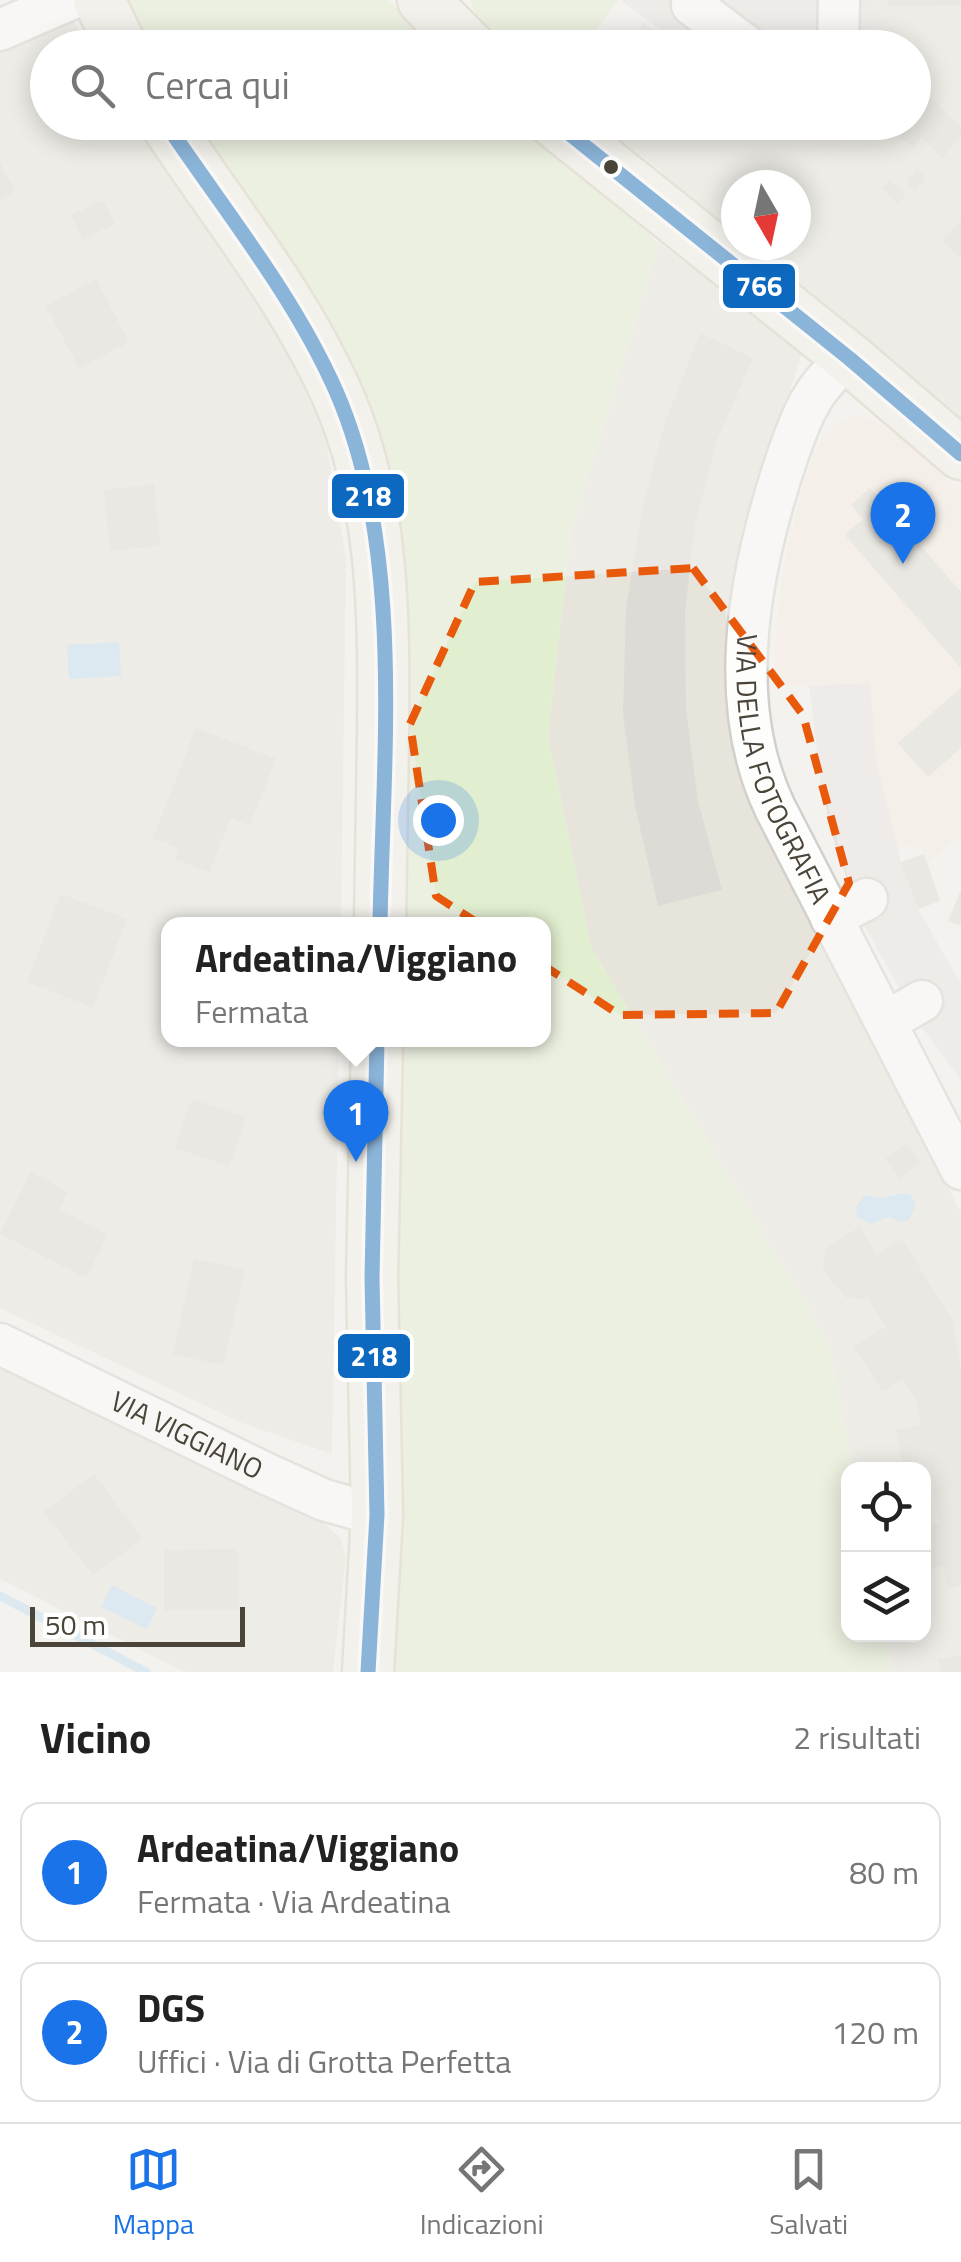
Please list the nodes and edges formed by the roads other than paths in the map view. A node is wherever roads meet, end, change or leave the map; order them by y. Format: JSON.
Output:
{"nodes":[{"id":1,"x":69,"y":0,"type":"edge"},
{"id":2,"x":99,"y":0,"type":"edge"},
{"id":3,"x":423,"y":0,"type":"edge"},
{"id":4,"x":695,"y":0,"type":"edge"},
{"id":5,"x":840,"y":0,"type":"edge"},
{"id":6,"x":0,"y":30,"type":"edge"},
{"id":7,"x":113,"y":30,"type":"edge"},
{"id":8,"x":453,"y":30,"type":"edge"},
{"id":9,"x":725,"y":30,"type":"edge"},
{"id":10,"x":839,"y":30,"type":"edge"},
{"id":11,"x":177,"y":140,"type":"edge"},
{"id":12,"x":576,"y":140,"type":"edge"},
{"id":13,"x":850,"y":359,"type":"junction"},
{"id":14,"x":961,"y":454,"type":"edge"},
{"id":15,"x":867,"y":899,"type":"dead end"},
{"id":16,"x":380,"y":917,"type":"edge"},
{"id":17,"x":831,"y":918,"type":"junction"},
{"id":18,"x":922,"y":1001,"type":"dead end"},
{"id":19,"x":886,"y":1022,"type":"junction"},
{"id":20,"x":377,"y":1047,"type":"edge"},
{"id":21,"x":961,"y":1169,"type":"edge"},
{"id":22,"x":0,"y":1344,"type":"edge"},
{"id":23,"x":377,"y":1515,"type":"junction"},
{"id":24,"x":368,"y":1672,"type":"edge"}],
"edges":[{"from":1,"to":6,"type":"street"},
{"from":2,"to":7,"type":"main road"},
{"from":3,"to":8,"type":"main road"},
{"from":4,"to":9,"type":"street"},
{"from":5,"to":10,"type":"street"},
{"from":11,"to":16,"type":"main road"},
{"from":12,"to":13,"type":"main road"},
{"from":13,"to":14,"type":"main road"},
{"from":13,"to":17,"type":"street","name":"VIA DELLA FOTOGRAFIA"},
{"from":15,"to":17,"type":"street"},
{"from":17,"to":19,"type":"street","name":"VIA DELLA FOTOGRAFIA"},
{"from":18,"to":19,"type":"street"},
{"from":19,"to":21,"type":"street","name":"VIA DELLA FOTOGRAFIA"},
{"from":20,"to":23,"type":"main road"},
{"from":22,"to":23,"type":"street","name":"VIA VIGGIANO"},
{"from":23,"to":24,"type":"main road"}]}
